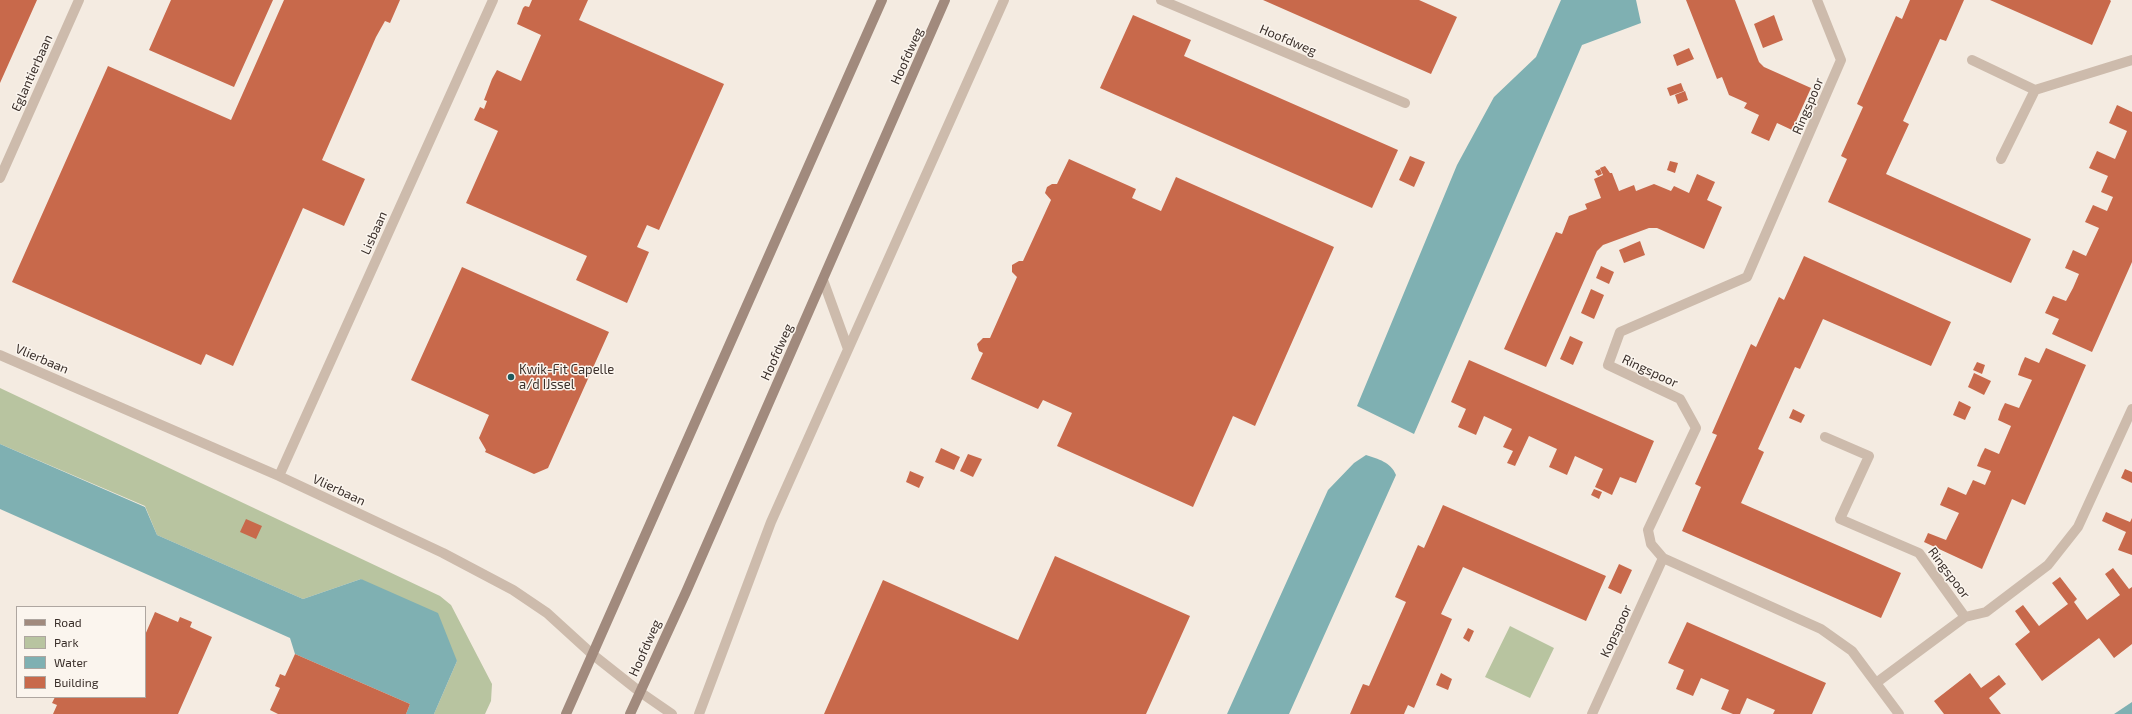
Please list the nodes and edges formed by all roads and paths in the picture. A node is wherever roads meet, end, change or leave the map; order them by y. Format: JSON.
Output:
{"nodes":[{"id":1,"x":79,"y":0,"type":"edge"},
{"id":2,"x":493,"y":0,"type":"edge"},
{"id":3,"x":882,"y":0,"type":"edge"},
{"id":4,"x":946,"y":0,"type":"edge"},
{"id":5,"x":1004,"y":0,"type":"edge"},
{"id":6,"x":1161,"y":0,"type":"edge"},
{"id":7,"x":1817,"y":0,"type":"edge"},
{"id":8,"x":1972,"y":60,"type":"dead end"},
{"id":9,"x":2132,"y":60,"type":"edge"},
{"id":10,"x":2035,"y":90,"type":"junction"},
{"id":11,"x":1405,"y":103,"type":"dead end"},
{"id":12,"x":2001,"y":159,"type":"dead end"},
{"id":13,"x":0,"y":178,"type":"edge"},
{"id":14,"x":823,"y":280,"type":"junction"},
{"id":15,"x":848,"y":349,"type":"junction"},
{"id":16,"x":0,"y":355,"type":"edge"},
{"id":17,"x":2132,"y":409,"type":"edge"},
{"id":18,"x":1825,"y":437,"type":"dead end"},
{"id":19,"x":279,"y":476,"type":"junction"},
{"id":20,"x":1664,"y":558,"type":"junction"},
{"id":21,"x":1966,"y":617,"type":"junction"},
{"id":22,"x":592,"y":654,"type":"junction"},
{"id":23,"x":1876,"y":683,"type":"junction"},
{"id":24,"x":640,"y":692,"type":"junction"},
{"id":25,"x":566,"y":714,"type":"edge"},
{"id":26,"x":630,"y":714,"type":"edge"},
{"id":27,"x":672,"y":714,"type":"edge"},
{"id":28,"x":699,"y":714,"type":"edge"},
{"id":29,"x":1592,"y":714,"type":"edge"},
{"id":30,"x":1899,"y":714,"type":"edge"}],
"edges":[{"from":1,"to":13,"type":"street","name":"Eglantierbaan"},
{"from":2,"to":19,"type":"street","name":"Lisbaan"},
{"from":3,"to":22,"type":"main road"},
{"from":4,"to":14,"type":"main road","name":"Hoofdweg"},
{"from":5,"to":15,"type":"street"},
{"from":6,"to":11,"type":"street","name":"Hoofdweg"},
{"from":7,"to":20,"type":"street","name":"Ringspoor"},
{"from":8,"to":10,"type":"street"},
{"from":9,"to":10,"type":"street"},
{"from":10,"to":12,"type":"street"},
{"from":14,"to":15,"type":"street"},
{"from":14,"to":24,"type":"main road","name":"Hoofdweg"},
{"from":15,"to":28,"type":"street"},
{"from":16,"to":19,"type":"street","name":"Vlierbaan"},
{"from":17,"to":21,"type":"street","name":"Ringspoor"},
{"from":18,"to":21,"type":"street","name":"Ringspoor"},
{"from":19,"to":22,"type":"street","name":"Vlierbaan"},
{"from":20,"to":23,"type":"street","name":"Ringspoor"},
{"from":20,"to":29,"type":"street","name":"Kopspoor"},
{"from":21,"to":23,"type":"street","name":"Ringspoor"},
{"from":22,"to":24,"type":"street","name":"Vlierbaan"},
{"from":22,"to":25,"type":"main road"},
{"from":23,"to":30,"type":"street","name":"Ringspoor"},
{"from":24,"to":26,"type":"main road","name":"Hoofdweg"},
{"from":24,"to":27,"type":"street","name":"Vlierbaan"}]}
